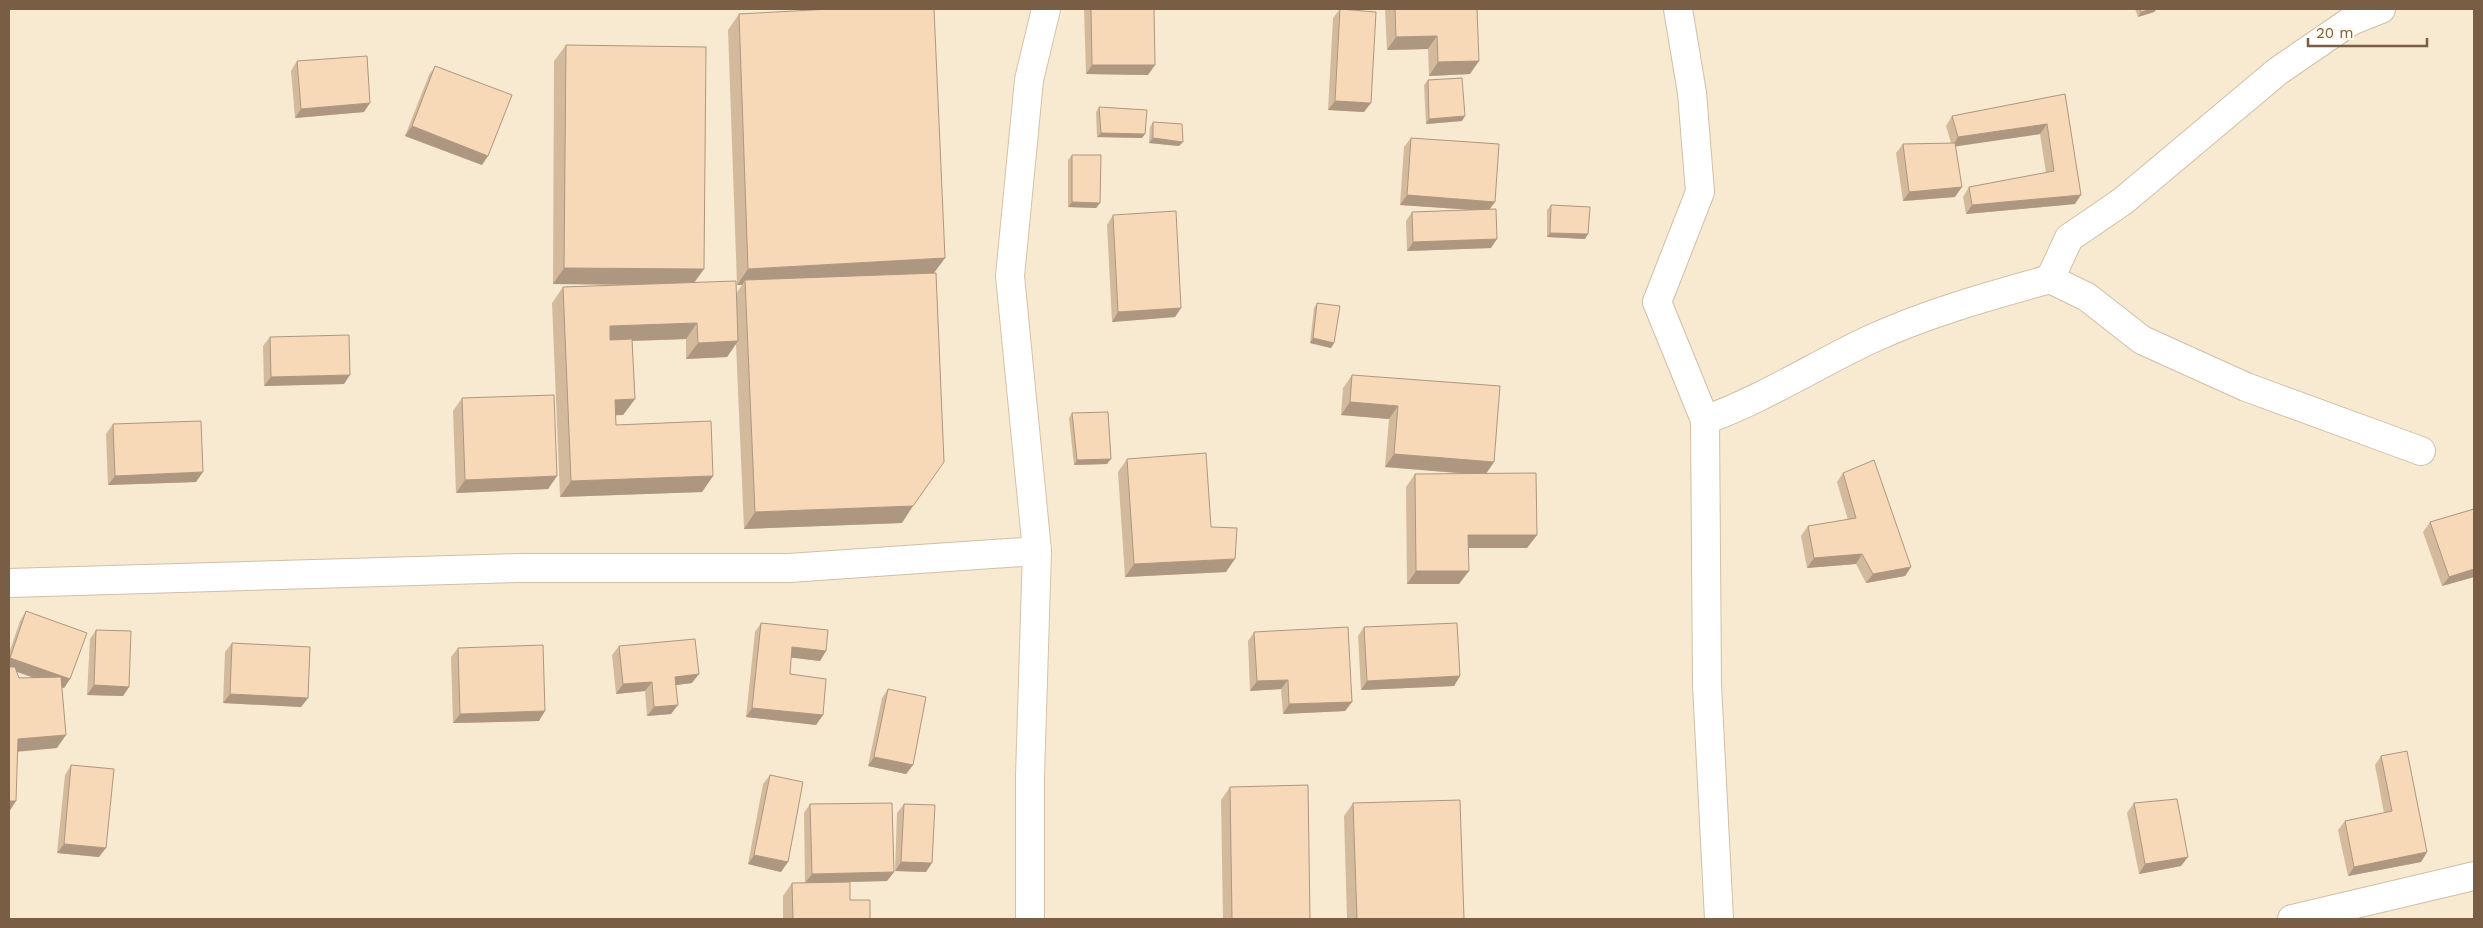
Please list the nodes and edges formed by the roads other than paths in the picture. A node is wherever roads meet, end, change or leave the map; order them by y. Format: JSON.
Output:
{"nodes":[{"id":1,"x":1046,"y":9,"type":"edge"},
{"id":2,"x":1678,"y":9,"type":"edge"},
{"id":3,"x":2381,"y":9,"type":"edge"},
{"id":4,"x":2050,"y":279,"type":"junction"},
{"id":5,"x":1705,"y":420,"type":"junction"},
{"id":6,"x":2421,"y":451,"type":"dead end"},
{"id":7,"x":1036,"y":551,"type":"junction"},
{"id":8,"x":9,"y":583,"type":"edge"},
{"id":9,"x":2474,"y":876,"type":"edge"},
{"id":10,"x":1030,"y":919,"type":"edge"},
{"id":11,"x":1719,"y":919,"type":"edge"},
{"id":12,"x":2292,"y":919,"type":"edge"}],
"edges":[{"from":1,"to":7,"type":"street"},
{"from":2,"to":5,"type":"street"},
{"from":3,"to":4,"type":"street"},
{"from":4,"to":5,"type":"street"},
{"from":4,"to":6,"type":"street"},
{"from":5,"to":11,"type":"street"},
{"from":7,"to":8,"type":"street"},
{"from":7,"to":10,"type":"street"},
{"from":9,"to":12,"type":"street"}]}
